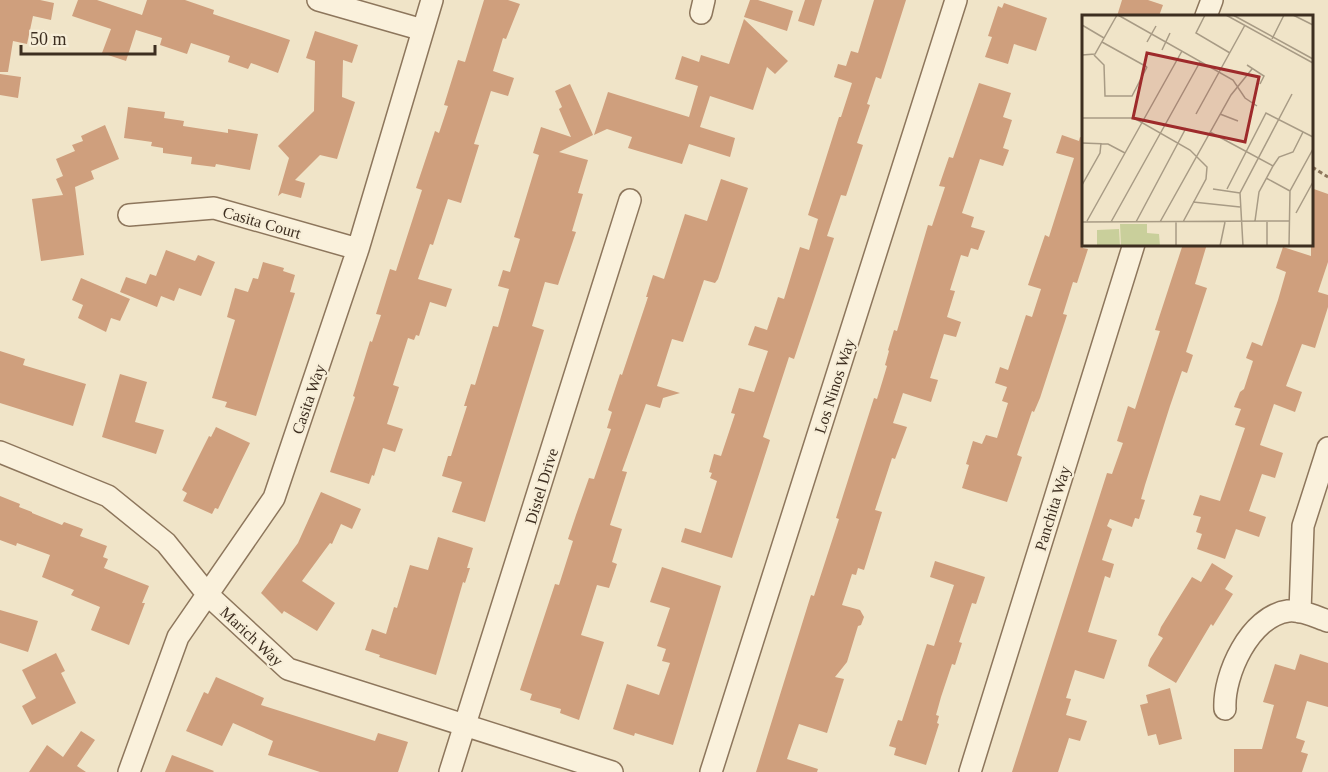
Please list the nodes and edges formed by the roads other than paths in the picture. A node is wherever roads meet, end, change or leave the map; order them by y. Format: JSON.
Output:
{"nodes":[{"id":1,"x":318,"y":0,"type":"edge"},
{"id":2,"x":432,"y":0,"type":"edge"},
{"id":3,"x":956,"y":0,"type":"edge"},
{"id":4,"x":1212,"y":0,"type":"edge"},
{"id":5,"x":1206,"y":15,"type":"edge"},
{"id":6,"x":423,"y":30,"type":"junction"},
{"id":7,"x":630,"y":200,"type":"dead end"},
{"id":8,"x":129,"y":214,"type":"dead end"},
{"id":9,"x":1133,"y":246,"type":"edge"},
{"id":10,"x":358,"y":249,"type":"junction"},
{"id":11,"x":1328,"y":448,"type":"edge"},
{"id":12,"x":0,"y":452,"type":"edge"},
{"id":13,"x":208,"y":595,"type":"junction"},
{"id":14,"x":1300,"y":612,"type":"junction"},
{"id":15,"x":1328,"y":621,"type":"edge"},
{"id":16,"x":1225,"y":710,"type":"dead end"},
{"id":17,"x":465,"y":726,"type":"junction"},
{"id":18,"x":129,"y":772,"type":"edge"},
{"id":19,"x":450,"y":772,"type":"edge"},
{"id":20,"x":612,"y":772,"type":"edge"},
{"id":21,"x":711,"y":772,"type":"edge"},
{"id":22,"x":970,"y":772,"type":"edge"}],
"edges":[{"from":1,"to":6,"type":"street"},
{"from":2,"to":6,"type":"street","name":"Casita Way"},
{"from":3,"to":21,"type":"street","name":"Los Ninos Way"},
{"from":4,"to":5,"type":"street"},
{"from":6,"to":10,"type":"street","name":"Casita Way"},
{"from":7,"to":17,"type":"street","name":"Distel Drive"},
{"from":8,"to":10,"type":"street","name":"Casita Court"},
{"from":9,"to":22,"type":"street","name":"Panchita Way"},
{"from":10,"to":13,"type":"street","name":"Casita Way"},
{"from":11,"to":14,"type":"street"},
{"from":12,"to":13,"type":"street","name":"Marich Way"},
{"from":13,"to":17,"type":"street","name":"Marich Way"},
{"from":13,"to":18,"type":"street","name":"Casita Way"},
{"from":14,"to":15,"type":"street"},
{"from":14,"to":16,"type":"street"},
{"from":17,"to":19,"type":"street","name":"Distel Drive"},
{"from":17,"to":20,"type":"street","name":"Marich Way"}]}
